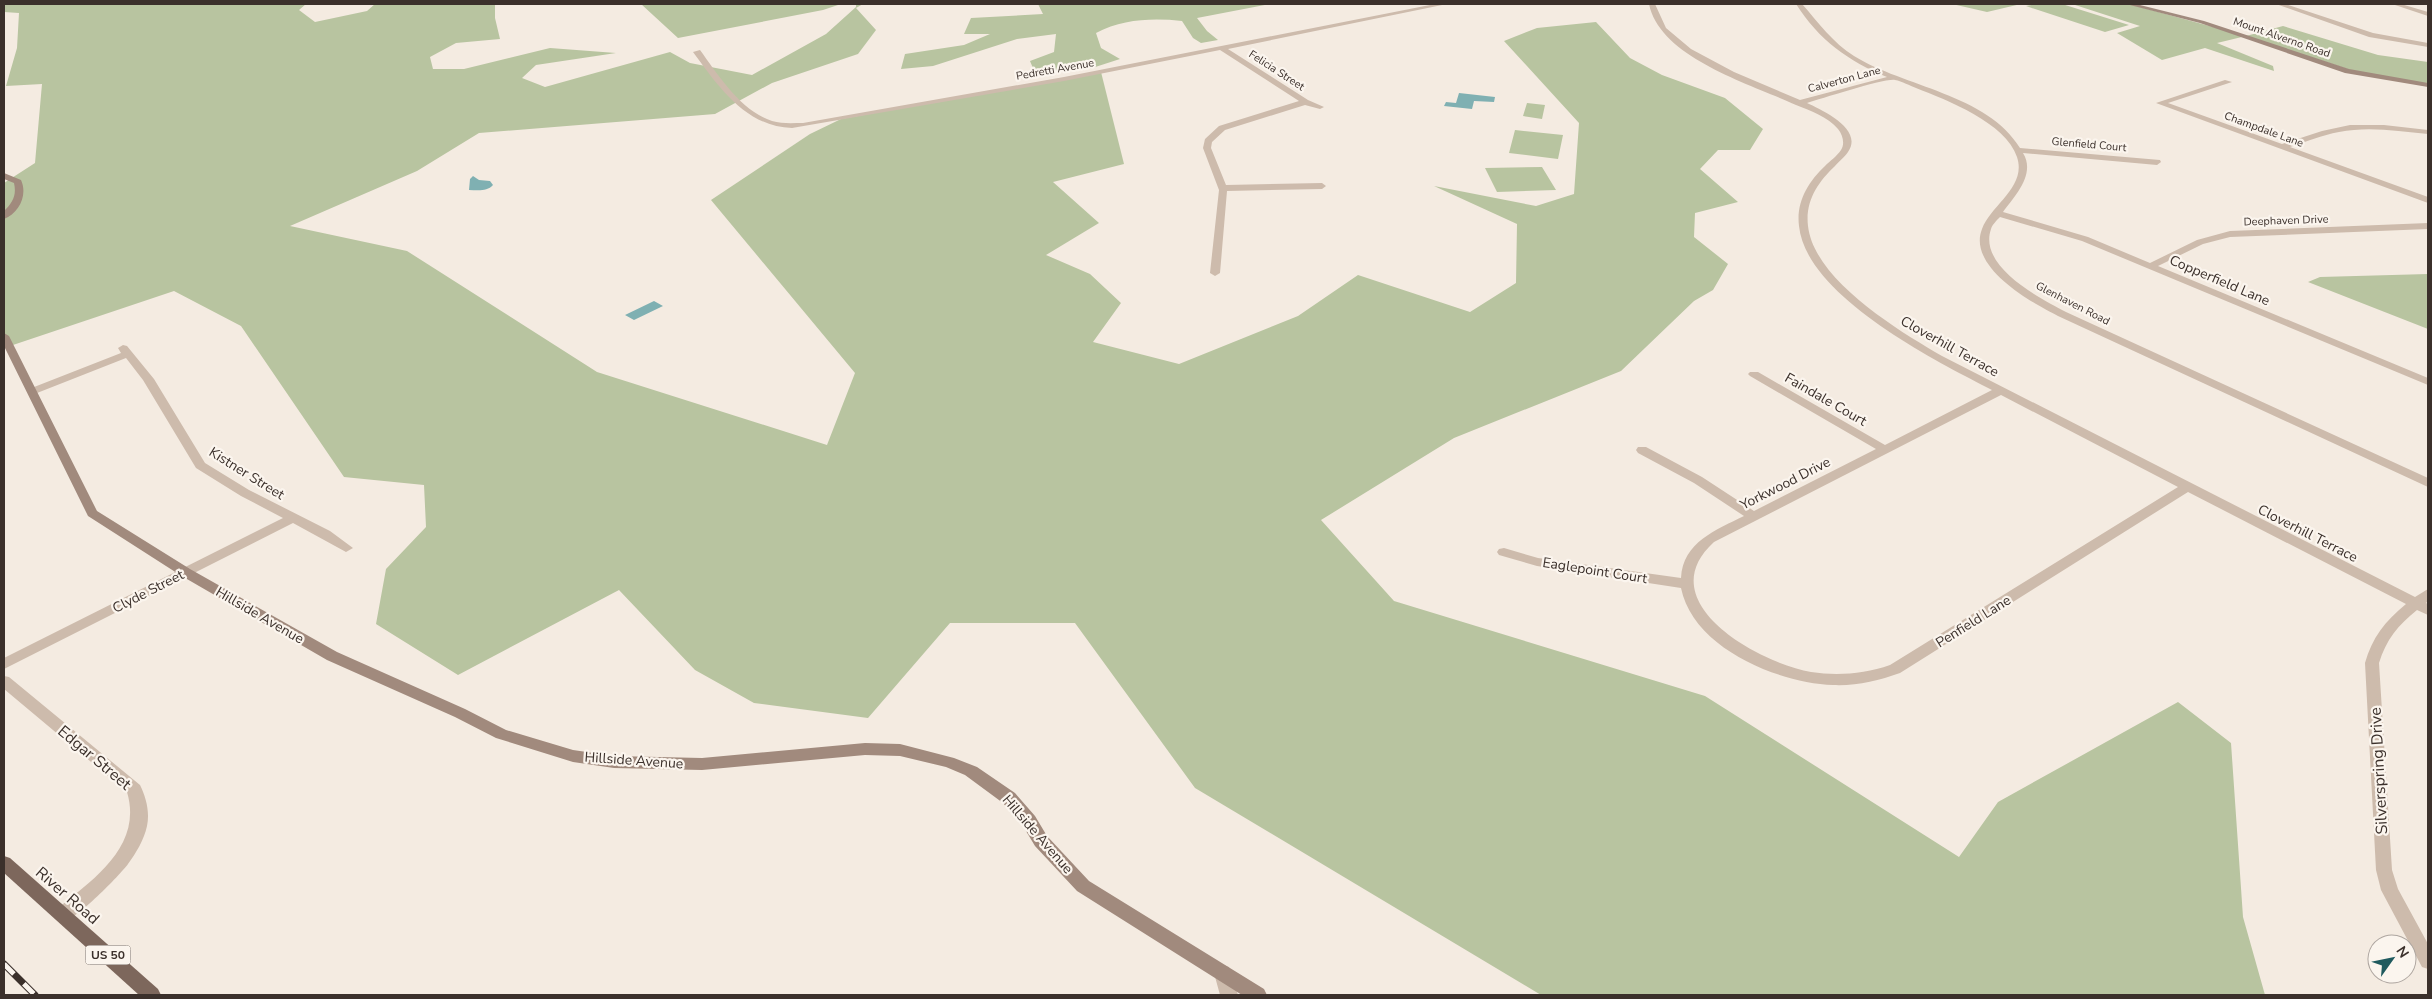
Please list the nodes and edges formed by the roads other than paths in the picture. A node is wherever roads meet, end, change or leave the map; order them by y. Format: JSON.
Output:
{"nodes":[{"id":1,"x":1444,"y":4,"type":"edge"},
{"id":2,"x":1652,"y":4,"type":"edge"},
{"id":3,"x":1799,"y":4,"type":"edge"},
{"id":4,"x":2129,"y":4,"type":"edge"},
{"id":5,"x":2278,"y":4,"type":"edge"},
{"id":6,"x":2396,"y":4,"type":"edge"},
{"id":7,"x":2428,"y":14,"type":"edge"},
{"id":8,"x":2428,"y":45,"type":"edge"},
{"id":9,"x":1224,"y":49,"type":"junction"},
{"id":10,"x":697,"y":52,"type":"dead end"},
{"id":11,"x":1894,"y":77,"type":"junction"},
{"id":12,"x":2228,"y":82,"type":"dead end"},
{"id":13,"x":2428,"y":85,"type":"edge"},
{"id":14,"x":1305,"y":102,"type":"junction"},
{"id":15,"x":1799,"y":103,"type":"junction"},
{"id":16,"x":1320,"y":107,"type":"dead end"},
{"id":17,"x":2428,"y":132,"type":"edge"},
{"id":18,"x":2283,"y":147,"type":"junction"},
{"id":19,"x":2019,"y":150,"type":"junction"},
{"id":20,"x":2157,"y":162,"type":"dead end"},
{"id":21,"x":4,"y":176,"type":"edge"},
{"id":22,"x":1322,"y":186,"type":"dead end"},
{"id":23,"x":1222,"y":188,"type":"junction"},
{"id":24,"x":2428,"y":200,"type":"edge"},
{"id":25,"x":1997,"y":213,"type":"junction"},
{"id":26,"x":4,"y":216,"type":"edge"},
{"id":27,"x":2428,"y":226,"type":"edge"},
{"id":28,"x":2151,"y":266,"type":"junction"},
{"id":29,"x":1215,"y":273,"type":"dead end"},
{"id":30,"x":4,"y":336,"type":"edge"},
{"id":31,"x":1754,"y":374,"type":"dead end"},
{"id":32,"x":2428,"y":382,"type":"edge"},
{"id":33,"x":2001,"y":390,"type":"junction"},
{"id":34,"x":33,"y":392,"type":"junction"},
{"id":35,"x":1884,"y":449,"type":"junction"},
{"id":36,"x":1642,"y":450,"type":"dead end"},
{"id":37,"x":2428,"y":483,"type":"edge"},
{"id":38,"x":2188,"y":486,"type":"junction"},
{"id":39,"x":1754,"y":516,"type":"junction"},
{"id":40,"x":292,"y":518,"type":"junction"},
{"id":41,"x":346,"y":548,"type":"dead end"},
{"id":42,"x":1504,"y":552,"type":"dead end"},
{"id":43,"x":185,"y":572,"type":"junction"},
{"id":44,"x":1687,"y":584,"type":"junction"},
{"id":45,"x":2428,"y":594,"type":"edge"},
{"id":46,"x":2422,"y":607,"type":"edge"},
{"id":47,"x":1741,"y":651,"type":"joint"},
{"id":48,"x":4,"y":664,"type":"edge"},
{"id":49,"x":4,"y":681,"type":"edge"},
{"id":50,"x":4,"y":864,"type":"edge"},
{"id":51,"x":63,"y":914,"type":"junction"},
{"id":52,"x":2428,"y":961,"type":"edge"},
{"id":53,"x":1223,"y":973,"type":"junction"},
{"id":54,"x":152,"y":995,"type":"edge"},
{"id":55,"x":1229,"y":995,"type":"edge"},
{"id":56,"x":1258,"y":995,"type":"edge"}],
"edges":[{"from":1,"to":9,"type":"street","name":"Pedretti Avenue"},
{"from":2,"to":15,"type":"street","name":"Cloverhill Terrace"},
{"from":3,"to":11,"type":"street"},
{"from":4,"to":13,"type":"street","name":"Mount Alverno Road"},
{"from":5,"to":8,"type":"street"},
{"from":6,"to":7,"type":"street"},
{"from":9,"to":10,"type":"street","name":"Pedretti Avenue"},
{"from":9,"to":14,"type":"street","name":"Felicia Street"},
{"from":11,"to":15,"type":"street","name":"Calverton Lane"},
{"from":11,"to":19,"type":"street"},
{"from":12,"to":18,"type":"street","name":"Champdale Lane"},
{"from":14,"to":16,"type":"street","name":"Felicia Street"},
{"from":14,"to":23,"type":"street"},
{"from":15,"to":33,"type":"street","name":"Cloverhill Terrace"},
{"from":17,"to":18,"type":"street"},
{"from":18,"to":24,"type":"street","name":"Champdale Lane"},
{"from":19,"to":20,"type":"street","name":"Glenfield Court"},
{"from":19,"to":25,"type":"street","name":"Glenhaven Road"},
{"from":21,"to":26,"type":"street"},
{"from":22,"to":23,"type":"street"},
{"from":23,"to":29,"type":"street"},
{"from":25,"to":28,"type":"street","name":"Copperfield Lane"},
{"from":25,"to":37,"type":"street","name":"Glenhaven Road"},
{"from":27,"to":28,"type":"street","name":"Deephaven Drive"},
{"from":28,"to":32,"type":"street","name":"Copperfield Lane"},
{"from":30,"to":34,"type":"street","name":"Hillside Avenue"},
{"from":31,"to":35,"type":"street","name":"Faindale Court"},
{"from":33,"to":35,"type":"street","name":"Yorkwood Drive"},
{"from":33,"to":38,"type":"street","name":"Cloverhill Terrace"},
{"from":34,"to":40,"type":"street","name":"Kistner Street"},
{"from":34,"to":43,"type":"street","name":"Hillside Avenue"},
{"from":35,"to":39,"type":"street","name":"Yorkwood Drive"},
{"from":36,"to":39,"type":"street"},
{"from":38,"to":46,"type":"street","name":"Cloverhill Terrace"},
{"from":38,"to":47,"type":"street","name":"Penfield Lane"},
{"from":39,"to":44,"type":"street","name":"Yorkwood Drive"},
{"from":40,"to":41,"type":"street","name":"Kistner Street"},
{"from":40,"to":43,"type":"street","name":"Clyde Street"},
{"from":42,"to":44,"type":"street","name":"Eaglepoint Court"},
{"from":43,"to":48,"type":"street","name":"Clyde Street"},
{"from":43,"to":53,"type":"street","name":"Hillside Avenue"},
{"from":44,"to":47,"type":"street","name":"Yorkwood Drive"},
{"from":45,"to":46,"type":"street","name":"Silverspring Drive"},
{"from":46,"to":52,"type":"street","name":"Silverspring Drive"},
{"from":49,"to":51,"type":"street","name":"Edgar Street"},
{"from":50,"to":51,"type":"main road","name":"River Road","number":"US 50"},
{"from":51,"to":54,"type":"main road","name":"River Road","number":"US 50"},
{"from":53,"to":55,"type":"street"},
{"from":53,"to":56,"type":"street","name":"Hillside Avenue"}]}
